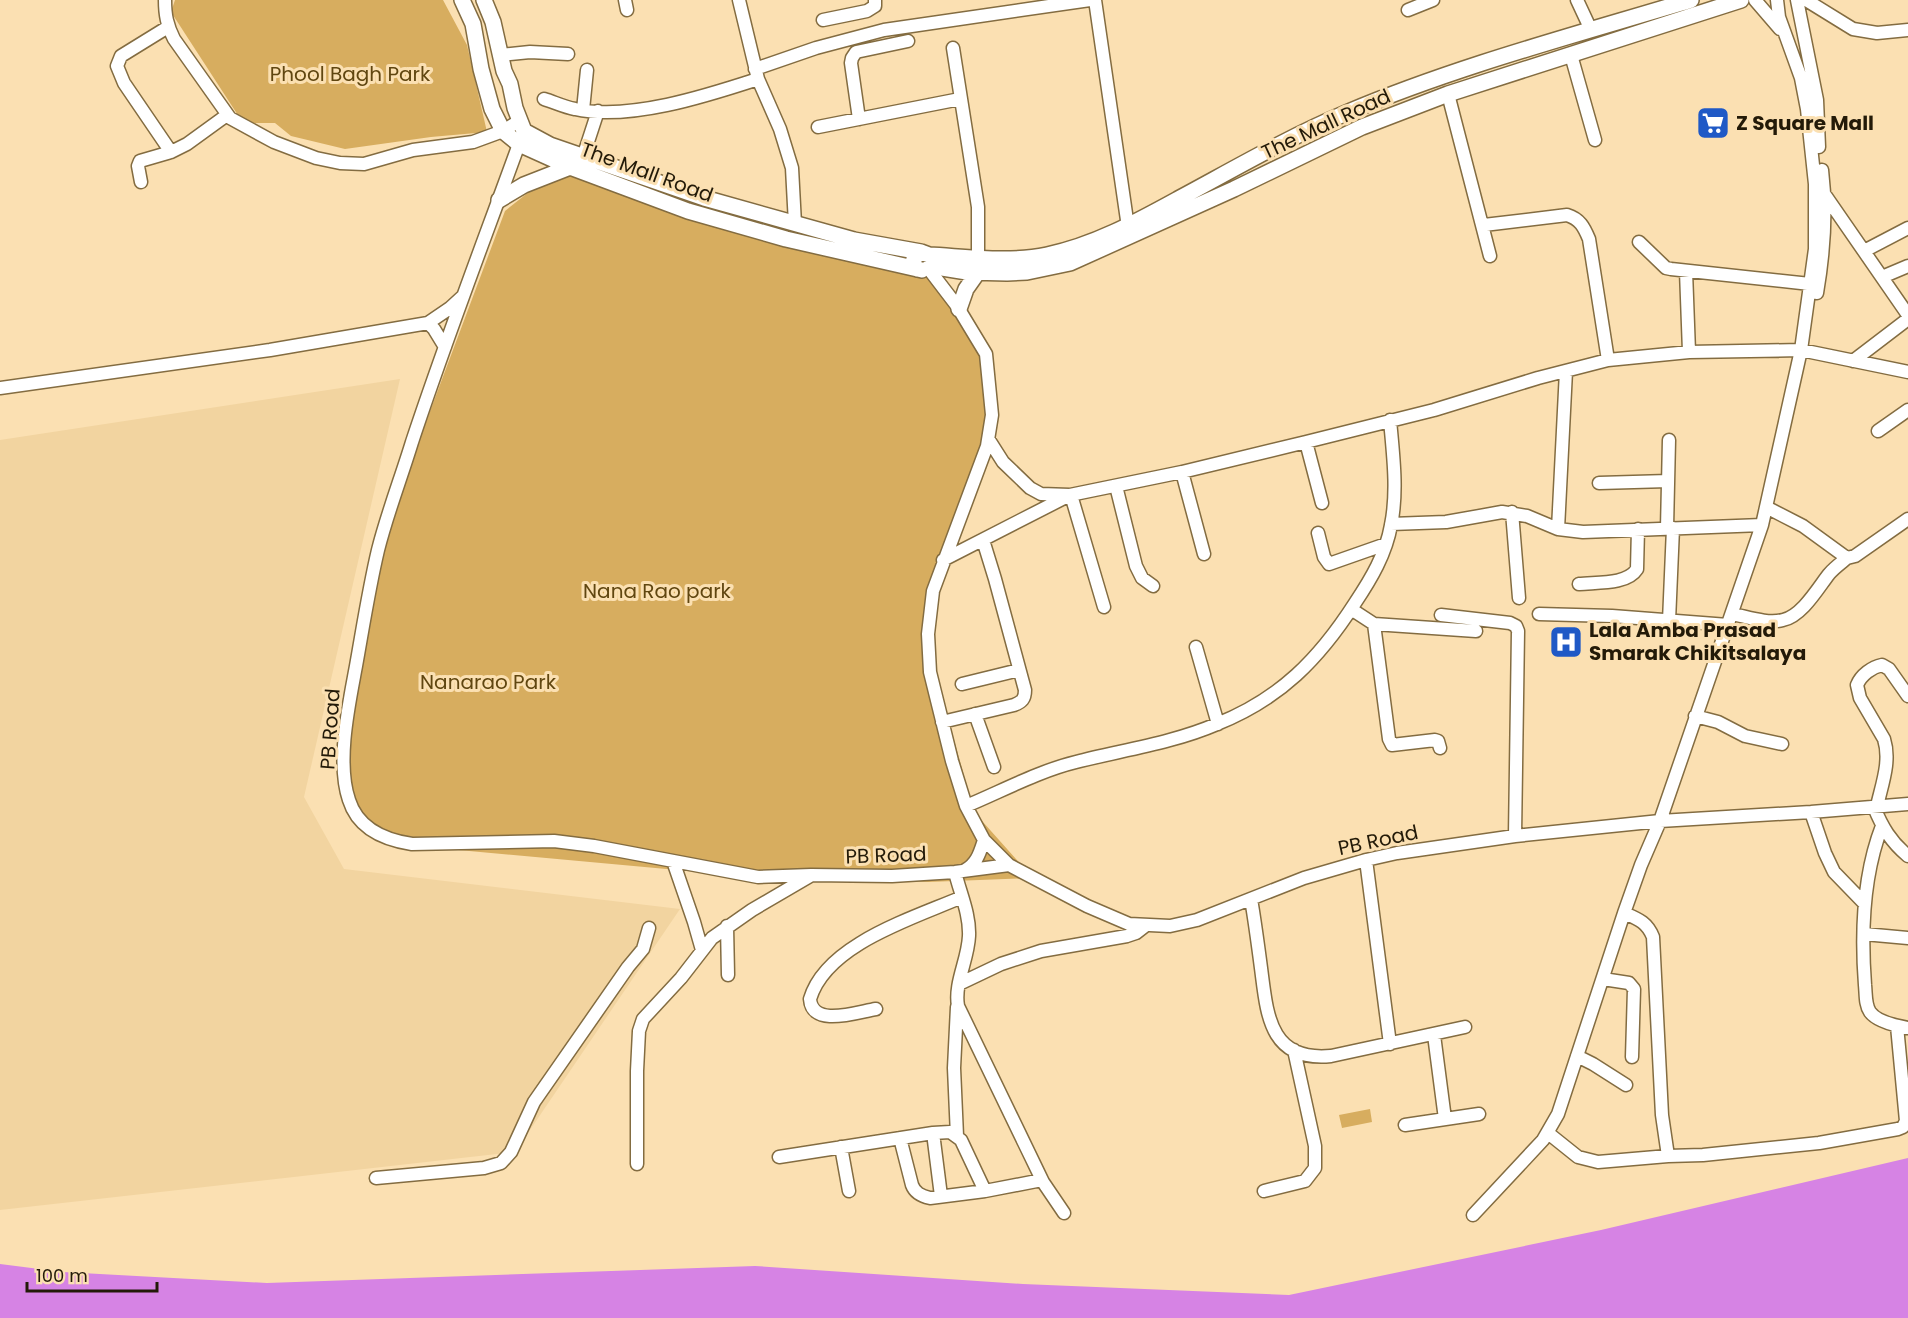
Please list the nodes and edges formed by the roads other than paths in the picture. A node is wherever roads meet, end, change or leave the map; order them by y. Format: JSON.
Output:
{"nodes":[{"id":1,"x":165,"y":0,"type":"edge"},
{"id":2,"x":462,"y":0,"type":"edge"},
{"id":3,"x":739,"y":0,"type":"edge"},
{"id":4,"x":875,"y":0,"type":"edge"},
{"id":5,"x":1091,"y":0,"type":"edge"},
{"id":6,"x":1432,"y":0,"type":"edge"},
{"id":7,"x":1577,"y":0,"type":"edge"},
{"id":8,"x":1690,"y":0,"type":"edge"},
{"id":9,"x":1741,"y":0,"type":"edge"},
{"id":10,"x":1755,"y":0,"type":"edge"},
{"id":11,"x":1777,"y":0,"type":"edge"},
{"id":12,"x":1797,"y":0,"type":"edge"},
{"id":13,"x":1806,"y":0,"type":"edge"},
{"id":14,"x":489,"y":2,"type":"edge"},
{"id":15,"x":1408,"y":10,"type":"dead end"},
{"id":16,"x":823,"y":20,"type":"dead end"},
{"id":17,"x":168,"y":27,"type":"junction"},
{"id":18,"x":1591,"y":30,"type":"junction"},
{"id":19,"x":1908,"y":30,"type":"edge"},
{"id":20,"x":1786,"y":37,"type":"junction"},
{"id":21,"x":908,"y":41,"type":"dead end"},
{"id":22,"x":953,"y":48,"type":"dead end"},
{"id":23,"x":568,"y":54,"type":"dead end"},
{"id":24,"x":500,"y":55,"type":"junction"},
{"id":25,"x":1570,"y":55,"type":"junction"},
{"id":26,"x":587,"y":70,"type":"dead end"},
{"id":27,"x":756,"y":74,"type":"junction"},
{"id":28,"x":1448,"y":94,"type":"junction"},
{"id":29,"x":544,"y":99,"type":"dead end"},
{"id":30,"x":960,"y":99,"type":"junction"},
{"id":31,"x":1356,"y":109,"type":"junction"},
{"id":32,"x":583,"y":110,"type":"junction"},
{"id":33,"x":598,"y":111,"type":"junction"},
{"id":34,"x":227,"y":115,"type":"junction"},
{"id":35,"x":859,"y":119,"type":"junction"},
{"id":36,"x":818,"y":127,"type":"dead end"},
{"id":37,"x":1362,"y":127,"type":"junction"},
{"id":38,"x":503,"y":131,"type":"junction"},
{"id":39,"x":521,"y":132,"type":"junction"},
{"id":40,"x":1595,"y":140,"type":"dead end"},
{"id":41,"x":171,"y":152,"type":"junction"},
{"id":42,"x":583,"y":157,"type":"junction"},
{"id":43,"x":570,"y":167,"type":"junction"},
{"id":44,"x":141,"y":182,"type":"dead end"},
{"id":45,"x":1824,"y":193,"type":"junction"},
{"id":46,"x":499,"y":200,"type":"junction"},
{"id":47,"x":795,"y":224,"type":"junction"},
{"id":48,"x":1484,"y":225,"type":"junction"},
{"id":49,"x":1908,"y":228,"type":"edge"},
{"id":50,"x":1128,"y":232,"type":"junction"},
{"id":51,"x":1639,"y":242,"type":"dead end"},
{"id":52,"x":1864,"y":251,"type":"junction"},
{"id":53,"x":1490,"y":256,"type":"dead end"},
{"id":54,"x":925,"y":262,"type":"junction"},
{"id":55,"x":978,"y":265,"type":"junction"},
{"id":56,"x":1908,"y":266,"type":"edge"},
{"id":57,"x":1686,"y":271,"type":"junction"},
{"id":58,"x":1882,"y":277,"type":"junction"},
{"id":59,"x":1810,"y":284,"type":"junction"},
{"id":60,"x":465,"y":294,"type":"junction"},
{"id":61,"x":958,"y":309,"type":"junction"},
{"id":62,"x":1908,"y":317,"type":"edge"},
{"id":63,"x":428,"y":323,"type":"junction"},
{"id":64,"x":445,"y":347,"type":"junction"},
{"id":65,"x":1805,"y":351,"type":"junction"},
{"id":66,"x":1689,"y":352,"type":"junction"},
{"id":67,"x":1608,"y":360,"type":"junction"},
{"id":68,"x":1853,"y":361,"type":"junction"},
{"id":69,"x":1566,"y":370,"type":"junction"},
{"id":70,"x":1908,"y":372,"type":"edge"},
{"id":71,"x":0,"y":388,"type":"edge"},
{"id":72,"x":1908,"y":410,"type":"edge"},
{"id":73,"x":1390,"y":420,"type":"junction"},
{"id":74,"x":1878,"y":431,"type":"dead end"},
{"id":75,"x":989,"y":440,"type":"junction"},
{"id":76,"x":1669,"y":440,"type":"dead end"},
{"id":77,"x":1306,"y":442,"type":"junction"},
{"id":78,"x":1182,"y":472,"type":"junction"},
{"id":79,"x":1668,"y":481,"type":"junction"},
{"id":80,"x":1599,"y":483,"type":"dead end"},
{"id":81,"x":1116,"y":486,"type":"junction"},
{"id":82,"x":1071,"y":495,"type":"junction"},
{"id":83,"x":1322,"y":503,"type":"dead end"},
{"id":84,"x":1766,"y":507,"type":"junction"},
{"id":85,"x":1512,"y":512,"type":"junction"},
{"id":86,"x":1908,"y":519,"type":"edge"},
{"id":87,"x":1391,"y":524,"type":"junction"},
{"id":88,"x":1762,"y":525,"type":"junction"},
{"id":89,"x":1670,"y":528,"type":"junction"},
{"id":90,"x":1558,"y":529,"type":"junction"},
{"id":91,"x":1638,"y":529,"type":"junction"},
{"id":92,"x":1318,"y":533,"type":"dead end"},
{"id":93,"x":982,"y":540,"type":"junction"},
{"id":94,"x":1386,"y":544,"type":"junction"},
{"id":95,"x":1204,"y":554,"type":"dead end"},
{"id":96,"x":1846,"y":558,"type":"junction"},
{"id":97,"x":943,"y":560,"type":"junction"},
{"id":98,"x":1580,"y":584,"type":"dead end"},
{"id":99,"x":1153,"y":586,"type":"dead end"},
{"id":100,"x":1519,"y":598,"type":"dead end"},
{"id":101,"x":1104,"y":607,"type":"dead end"},
{"id":102,"x":1351,"y":609,"type":"junction"},
{"id":103,"x":1539,"y":614,"type":"dead end"},
{"id":104,"x":1441,"y":615,"type":"dead end"},
{"id":105,"x":1730,"y":619,"type":"junction"},
{"id":106,"x":1669,"y":621,"type":"junction"},
{"id":107,"x":1374,"y":624,"type":"junction"},
{"id":108,"x":1476,"y":631,"type":"dead end"},
{"id":109,"x":1196,"y":647,"type":"dead end"},
{"id":110,"x":1019,"y":670,"type":"junction"},
{"id":111,"x":962,"y":684,"type":"dead end"},
{"id":112,"x":1908,"y":696,"type":"edge"},
{"id":113,"x":975,"y":714,"type":"junction"},
{"id":114,"x":1695,"y":716,"type":"junction"},
{"id":115,"x":942,"y":722,"type":"junction"},
{"id":116,"x":1218,"y":724,"type":"junction"},
{"id":117,"x":1782,"y":744,"type":"dead end"},
{"id":118,"x":1440,"y":748,"type":"dead end"},
{"id":119,"x":994,"y":767,"type":"dead end"},
{"id":120,"x":1908,"y":804,"type":"edge"},
{"id":121,"x":966,"y":806,"type":"junction"},
{"id":122,"x":1875,"y":807,"type":"junction"},
{"id":123,"x":1811,"y":812,"type":"junction"},
{"id":124,"x":1660,"y":821,"type":"junction"},
{"id":125,"x":1882,"y":826,"type":"junction"},
{"id":126,"x":1515,"y":836,"type":"junction"},
{"id":127,"x":984,"y":840,"type":"junction"},
{"id":128,"x":1908,"y":856,"type":"edge"},
{"id":129,"x":1366,"y":860,"type":"junction"},
{"id":130,"x":673,"y":861,"type":"junction"},
{"id":131,"x":1009,"y":865,"type":"junction"},
{"id":132,"x":960,"y":871,"type":"junction"},
{"id":133,"x":811,"y":875,"type":"junction"},
{"id":134,"x":962,"y":897,"type":"junction"},
{"id":135,"x":1251,"y":899,"type":"junction"},
{"id":136,"x":1865,"y":904,"type":"junction"},
{"id":137,"x":1624,"y":913,"type":"junction"},
{"id":138,"x":727,"y":926,"type":"junction"},
{"id":139,"x":1145,"y":926,"type":"junction"},
{"id":140,"x":649,"y":928,"type":"dead end"},
{"id":141,"x":1864,"y":934,"type":"junction"},
{"id":142,"x":1908,"y":938,"type":"edge"},
{"id":143,"x":702,"y":950,"type":"junction"},
{"id":144,"x":728,"y":975,"type":"dead end"},
{"id":145,"x":1603,"y":980,"type":"junction"},
{"id":146,"x":960,"y":984,"type":"junction"},
{"id":147,"x":958,"y":1006,"type":"junction"},
{"id":148,"x":876,"y":1009,"type":"dead end"},
{"id":149,"x":1465,"y":1027,"type":"dead end"},
{"id":150,"x":1903,"y":1027,"type":"edge"},
{"id":151,"x":1434,"y":1035,"type":"junction"},
{"id":152,"x":1390,"y":1044,"type":"junction"},
{"id":153,"x":1293,"y":1050,"type":"junction"},
{"id":154,"x":1577,"y":1056,"type":"junction"},
{"id":155,"x":1632,"y":1057,"type":"dead end"},
{"id":156,"x":1626,"y":1085,"type":"dead end"},
{"id":157,"x":1479,"y":1114,"type":"dead end"},
{"id":158,"x":1445,"y":1119,"type":"junction"},
{"id":159,"x":1405,"y":1125,"type":"dead end"},
{"id":160,"x":933,"y":1133,"type":"junction"},
{"id":161,"x":1548,"y":1133,"type":"junction"},
{"id":162,"x":957,"y":1136,"type":"junction"},
{"id":163,"x":900,"y":1138,"type":"junction"},
{"id":164,"x":841,"y":1147,"type":"junction"},
{"id":165,"x":1668,"y":1156,"type":"junction"},
{"id":166,"x":779,"y":1157,"type":"dead end"},
{"id":167,"x":637,"y":1164,"type":"dead end"},
{"id":168,"x":376,"y":1178,"type":"dead end"},
{"id":169,"x":1042,"y":1180,"type":"junction"},
{"id":170,"x":849,"y":1191,"type":"dead end"},
{"id":171,"x":985,"y":1191,"type":"junction"},
{"id":172,"x":1264,"y":1191,"type":"dead end"},
{"id":173,"x":941,"y":1196,"type":"junction"},
{"id":174,"x":1064,"y":1213,"type":"dead end"},
{"id":175,"x":1473,"y":1215,"type":"dead end"}],
"edges":[{"from":1,"to":17,"type":"street"},
{"from":2,"to":38,"type":"main road","name":"The Mall Road"},
{"from":3,"to":27,"type":"street"},
{"from":4,"to":16,"type":"street"},
{"from":5,"to":27,"type":"street"},
{"from":5,"to":50,"type":"street"},
{"from":6,"to":15,"type":"street"},
{"from":7,"to":18,"type":"street"},
{"from":8,"to":18,"type":"main road","name":"The Mall Road"},
{"from":9,"to":25,"type":"main road","name":"The Mall Road"},
{"from":10,"to":20,"type":"street"},
{"from":11,"to":20,"type":"street"},
{"from":12,"to":45,"type":"street"},
{"from":13,"to":19,"type":"street"},
{"from":14,"to":24,"type":"main road"},
{"from":17,"to":34,"type":"street"},
{"from":17,"to":41,"type":"street"},
{"from":18,"to":31,"type":"main road","name":"The Mall Road"},
{"from":20,"to":59,"type":"street"},
{"from":21,"to":35,"type":"street"},
{"from":22,"to":30,"type":"street"},
{"from":23,"to":24,"type":"street"},
{"from":24,"to":39,"type":"main road"},
{"from":25,"to":28,"type":"main road","name":"The Mall Road"},
{"from":25,"to":40,"type":"street"},
{"from":26,"to":32,"type":"street"},
{"from":27,"to":33,"type":"street"},
{"from":27,"to":47,"type":"street"},
{"from":28,"to":37,"type":"main road","name":"The Mall Road"},
{"from":28,"to":48,"type":"street"},
{"from":29,"to":32,"type":"street"},
{"from":30,"to":35,"type":"street"},
{"from":30,"to":55,"type":"street"},
{"from":31,"to":37,"type":"street"},
{"from":31,"to":50,"type":"main road","name":"The Mall Road"},
{"from":32,"to":33,"type":"street"},
{"from":33,"to":42,"type":"street"},
{"from":34,"to":38,"type":"street"},
{"from":34,"to":41,"type":"street"},
{"from":35,"to":36,"type":"street"},
{"from":37,"to":50,"type":"main road","name":"The Mall Road"},
{"from":38,"to":39,"type":"main road","name":"The Mall Road"},
{"from":39,"to":42,"type":"main road","name":"The Mall Road"},
{"from":39,"to":43,"type":"main road","name":"The Mall Road"},
{"from":39,"to":46,"type":"street","name":"PB Road"},
{"from":41,"to":44,"type":"street"},
{"from":42,"to":47,"type":"main road","name":"The Mall Road"},
{"from":43,"to":46,"type":"main road"},
{"from":43,"to":54,"type":"main road","name":"The Mall Road"},
{"from":45,"to":52,"type":"street"},
{"from":45,"to":65,"type":"street"},
{"from":46,"to":60,"type":"street","name":"PB Road"},
{"from":47,"to":54,"type":"main road","name":"The Mall Road"},
{"from":48,"to":53,"type":"street"},
{"from":48,"to":67,"type":"street"},
{"from":49,"to":52,"type":"street"},
{"from":50,"to":55,"type":"main road","name":"The Mall Road"},
{"from":51,"to":57,"type":"street"},
{"from":52,"to":58,"type":"street"},
{"from":54,"to":55,"type":"main road","name":"The Mall Road"},
{"from":54,"to":61,"type":"street"},
{"from":55,"to":61,"type":"main road"},
{"from":56,"to":58,"type":"street"},
{"from":57,"to":59,"type":"street"},
{"from":57,"to":66,"type":"street"},
{"from":58,"to":62,"type":"street"},
{"from":59,"to":65,"type":"street"},
{"from":60,"to":63,"type":"street"},
{"from":60,"to":64,"type":"street","name":"PB Road"},
{"from":61,"to":75,"type":"street"},
{"from":62,"to":68,"type":"street"},
{"from":63,"to":64,"type":"street"},
{"from":63,"to":71,"type":"street"},
{"from":64,"to":130,"type":"street","name":"PB Road"},
{"from":65,"to":66,"type":"street"},
{"from":65,"to":68,"type":"street"},
{"from":65,"to":84,"type":"street"},
{"from":66,"to":67,"type":"street"},
{"from":67,"to":69,"type":"street"},
{"from":68,"to":70,"type":"street"},
{"from":69,"to":73,"type":"street"},
{"from":69,"to":90,"type":"street"},
{"from":72,"to":74,"type":"street"},
{"from":73,"to":77,"type":"street"},
{"from":73,"to":87,"type":"street"},
{"from":75,"to":82,"type":"street"},
{"from":75,"to":97,"type":"street"},
{"from":76,"to":79,"type":"street"},
{"from":77,"to":78,"type":"street"},
{"from":77,"to":83,"type":"street"},
{"from":78,"to":81,"type":"street"},
{"from":78,"to":95,"type":"street"},
{"from":79,"to":80,"type":"street"},
{"from":79,"to":89,"type":"street"},
{"from":81,"to":82,"type":"street"},
{"from":81,"to":99,"type":"street"},
{"from":82,"to":93,"type":"street"},
{"from":82,"to":101,"type":"street"},
{"from":84,"to":88,"type":"street"},
{"from":84,"to":96,"type":"street"},
{"from":85,"to":87,"type":"street"},
{"from":85,"to":90,"type":"street"},
{"from":85,"to":100,"type":"street"},
{"from":86,"to":96,"type":"street"},
{"from":87,"to":94,"type":"street"},
{"from":88,"to":89,"type":"street"},
{"from":88,"to":105,"type":"street"},
{"from":89,"to":91,"type":"street"},
{"from":89,"to":106,"type":"street"},
{"from":90,"to":91,"type":"street"},
{"from":91,"to":98,"type":"street"},
{"from":92,"to":94,"type":"street"},
{"from":93,"to":97,"type":"street"},
{"from":93,"to":110,"type":"street"},
{"from":94,"to":102,"type":"street"},
{"from":96,"to":105,"type":"street"},
{"from":97,"to":115,"type":"street"},
{"from":102,"to":107,"type":"street"},
{"from":102,"to":116,"type":"street"},
{"from":103,"to":106,"type":"street"},
{"from":104,"to":126,"type":"street"},
{"from":105,"to":106,"type":"street"},
{"from":105,"to":114,"type":"street"},
{"from":107,"to":108,"type":"street"},
{"from":107,"to":118,"type":"street"},
{"from":109,"to":116,"type":"street"},
{"from":110,"to":111,"type":"street"},
{"from":110,"to":113,"type":"street"},
{"from":112,"to":122,"type":"street"},
{"from":113,"to":115,"type":"street"},
{"from":113,"to":119,"type":"street"},
{"from":114,"to":117,"type":"street"},
{"from":114,"to":124,"type":"street"},
{"from":115,"to":121,"type":"street"},
{"from":116,"to":121,"type":"street"},
{"from":120,"to":122,"type":"street","name":"PB Road"},
{"from":121,"to":127,"type":"street"},
{"from":122,"to":123,"type":"street","name":"PB Road"},
{"from":122,"to":125,"type":"street"},
{"from":123,"to":124,"type":"street","name":"PB Road"},
{"from":123,"to":136,"type":"street"},
{"from":124,"to":126,"type":"street","name":"PB Road"},
{"from":124,"to":137,"type":"street"},
{"from":125,"to":128,"type":"street"},
{"from":125,"to":136,"type":"street"},
{"from":126,"to":129,"type":"street","name":"PB Road"},
{"from":127,"to":131,"type":"street"},
{"from":127,"to":132,"type":"street"},
{"from":129,"to":135,"type":"street","name":"PB Road"},
{"from":129,"to":152,"type":"street"},
{"from":130,"to":133,"type":"street","name":"PB Road"},
{"from":130,"to":143,"type":"street"},
{"from":131,"to":132,"type":"street","name":"PB Road"},
{"from":131,"to":139,"type":"street","name":"PB Road"},
{"from":132,"to":133,"type":"street","name":"PB Road"},
{"from":132,"to":134,"type":"street"},
{"from":133,"to":138,"type":"street"},
{"from":134,"to":146,"type":"street"},
{"from":134,"to":148,"type":"street"},
{"from":135,"to":139,"type":"street","name":"PB Road"},
{"from":135,"to":153,"type":"street"},
{"from":136,"to":141,"type":"street"},
{"from":137,"to":145,"type":"street"},
{"from":137,"to":165,"type":"street"},
{"from":138,"to":143,"type":"street"},
{"from":138,"to":144,"type":"street"},
{"from":139,"to":146,"type":"street"},
{"from":140,"to":168,"type":"street"},
{"from":141,"to":142,"type":"street"},
{"from":141,"to":150,"type":"street"},
{"from":143,"to":167,"type":"street"},
{"from":145,"to":154,"type":"street"},
{"from":145,"to":155,"type":"street"},
{"from":146,"to":147,"type":"street"},
{"from":147,"to":162,"type":"street"},
{"from":147,"to":169,"type":"street"},
{"from":149,"to":151,"type":"street"},
{"from":150,"to":165,"type":"street"},
{"from":151,"to":152,"type":"street"},
{"from":151,"to":158,"type":"street"},
{"from":152,"to":153,"type":"street"},
{"from":153,"to":172,"type":"street"},
{"from":154,"to":156,"type":"street"},
{"from":154,"to":161,"type":"street"},
{"from":157,"to":158,"type":"street"},
{"from":158,"to":159,"type":"street"},
{"from":160,"to":162,"type":"street"},
{"from":160,"to":163,"type":"street"},
{"from":160,"to":173,"type":"street"},
{"from":161,"to":165,"type":"street"},
{"from":161,"to":175,"type":"street"},
{"from":162,"to":171,"type":"street"},
{"from":163,"to":164,"type":"street"},
{"from":163,"to":173,"type":"street"},
{"from":164,"to":166,"type":"street"},
{"from":164,"to":170,"type":"street"},
{"from":169,"to":171,"type":"street"},
{"from":169,"to":174,"type":"street"},
{"from":171,"to":173,"type":"street"}]}
